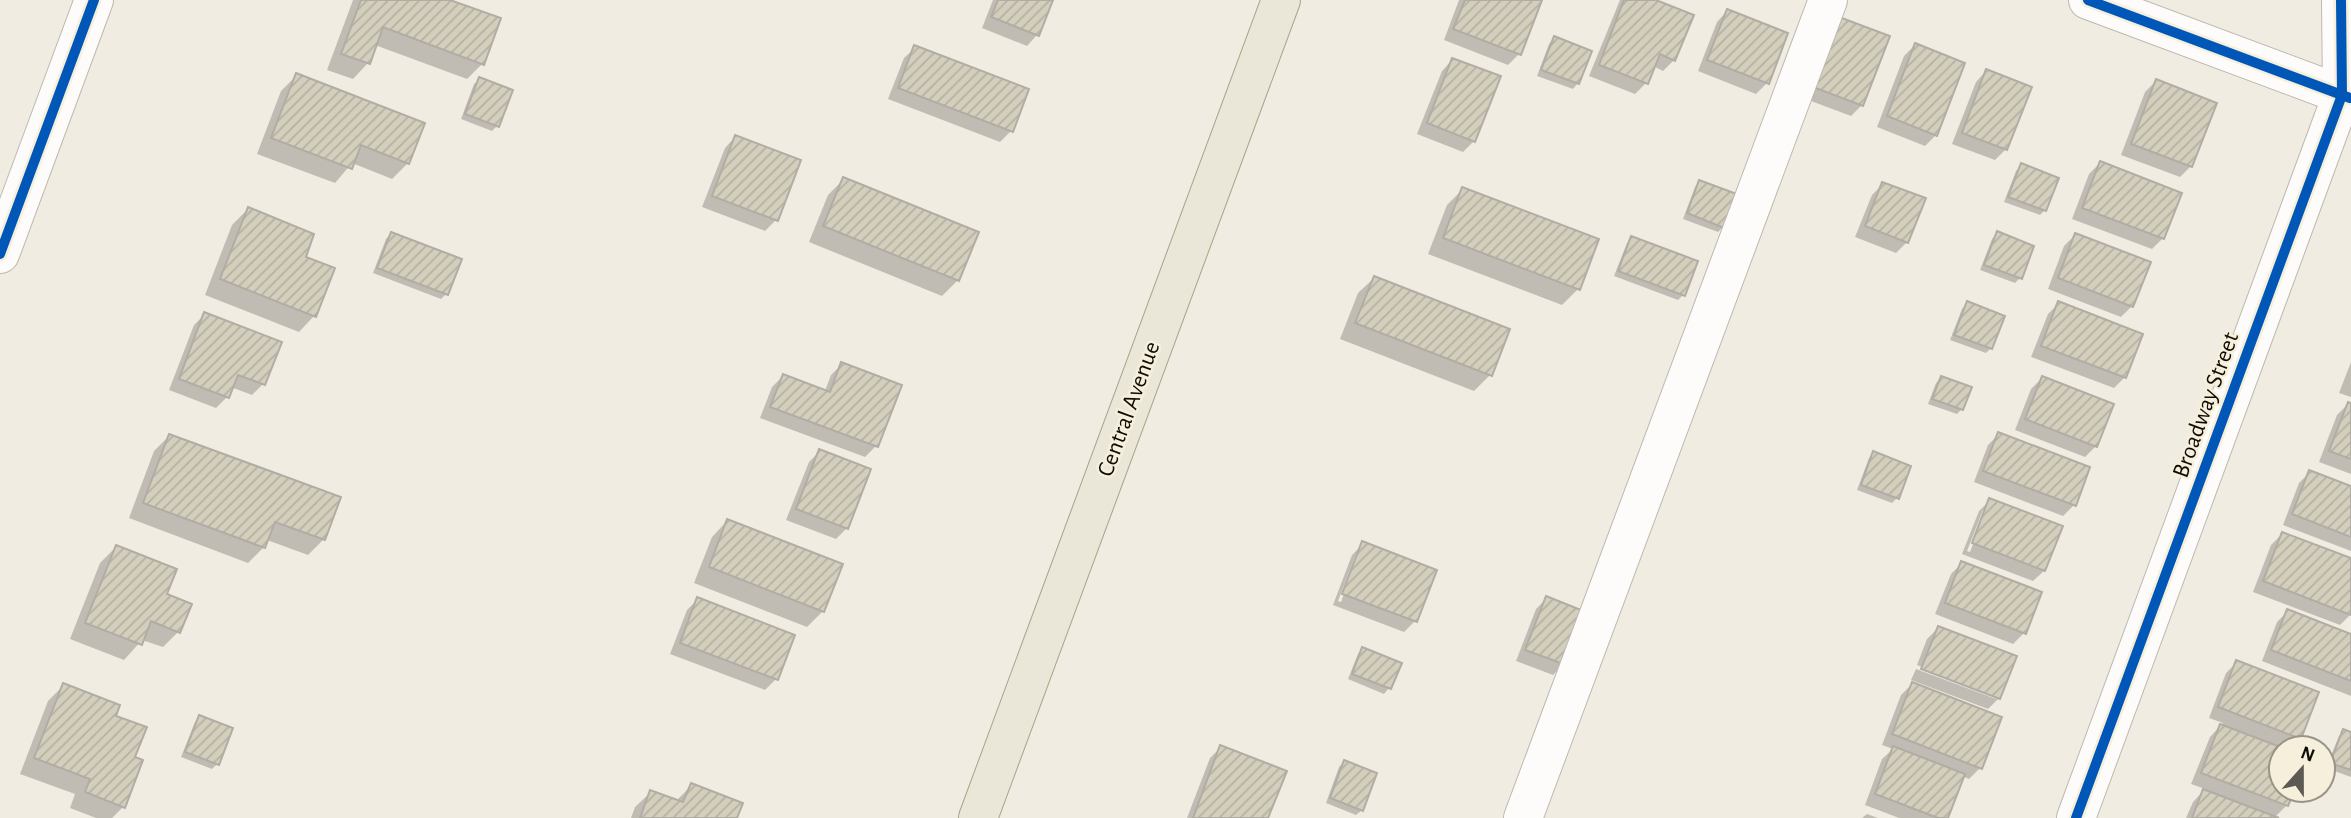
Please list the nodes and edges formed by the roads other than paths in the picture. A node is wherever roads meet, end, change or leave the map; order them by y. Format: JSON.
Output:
{"nodes":[{"id":1,"x":94,"y":0,"type":"edge"},
{"id":2,"x":1281,"y":0,"type":"edge"},
{"id":3,"x":1828,"y":0,"type":"edge"},
{"id":4,"x":2088,"y":0,"type":"edge"},
{"id":5,"x":2341,"y":0,"type":"edge"},
{"id":6,"x":2346,"y":97,"type":"edge"},
{"id":7,"x":0,"y":254,"type":"edge"},
{"id":8,"x":978,"y":818,"type":"edge"},
{"id":9,"x":1523,"y":818,"type":"edge"},
{"id":10,"x":2076,"y":818,"type":"edge"}],
"edges":[{"from":1,"to":7,"type":"street"},
{"from":2,"to":8,"type":"main road","name":"Central Avenue"},
{"from":3,"to":9,"type":"street"},
{"from":4,"to":6,"type":"street"},
{"from":5,"to":6,"type":"street","name":"Broadway Street"},
{"from":6,"to":10,"type":"street","name":"Broadway Street"}]}
